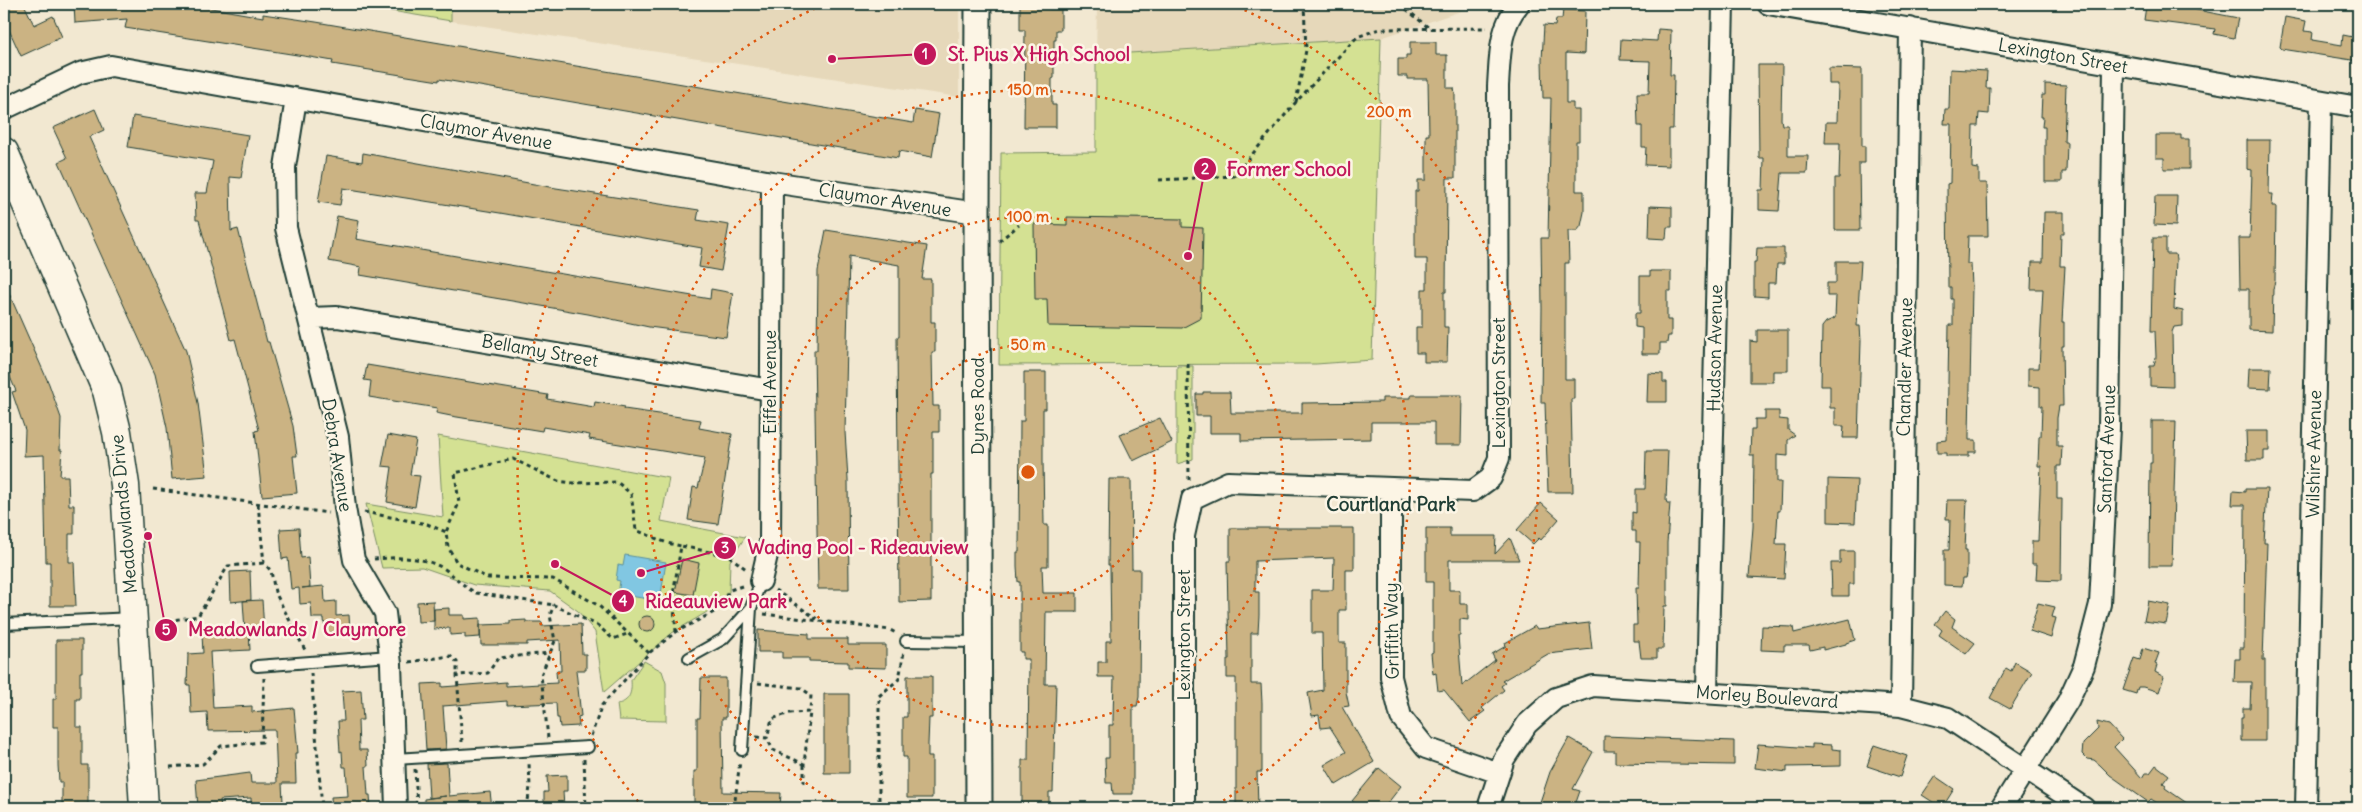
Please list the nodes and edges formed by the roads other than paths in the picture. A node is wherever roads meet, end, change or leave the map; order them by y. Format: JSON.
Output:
{"nodes":[{"id":1,"x":978,"y":4,"type":"edge"},
{"id":2,"x":1519,"y":4,"type":"edge"},
{"id":3,"x":1723,"y":4,"type":"edge"},
{"id":4,"x":1768,"y":4,"type":"edge"},
{"id":5,"x":1910,"y":28,"type":"junction"},
{"id":6,"x":2114,"y":65,"type":"junction"},
{"id":7,"x":296,"y":99,"type":"junction"},
{"id":8,"x":2321,"y":101,"type":"junction"},
{"id":9,"x":2358,"y":107,"type":"edge"},
{"id":10,"x":4,"y":109,"type":"edge"},
{"id":11,"x":4,"y":152,"type":"edge"},
{"id":12,"x":772,"y":182,"type":"junction"},
{"id":13,"x":977,"y":213,"type":"junction"},
{"id":14,"x":309,"y":318,"type":"junction"},
{"id":15,"x":770,"y":390,"type":"junction"},
{"id":16,"x":1391,"y":488,"type":"junction"},
{"id":17,"x":761,"y":581,"type":"joint"},
{"id":18,"x":751,"y":608,"type":"junction"},
{"id":19,"x":134,"y":618,"type":"junction"},
{"id":20,"x":4,"y":624,"type":"edge"},
{"id":21,"x":906,"y":641,"type":"road end"},
{"id":22,"x":979,"y":642,"type":"junction"},
{"id":23,"x":689,"y":658,"type":"dead end"},
{"id":24,"x":391,"y":660,"type":"junction"},
{"id":25,"x":261,"y":665,"type":"road end"},
{"id":26,"x":1708,"y":692,"type":"junction"},
{"id":27,"x":1901,"y":706,"type":"junction"},
{"id":28,"x":588,"y":747,"type":"road end"},
{"id":29,"x":742,"y":750,"type":"road end"},
{"id":30,"x":395,"y":759,"type":"junction"},
{"id":31,"x":2027,"y":769,"type":"junction"},
{"id":32,"x":1499,"y":773,"type":"junction"},
{"id":33,"x":144,"y":808,"type":"edge"},
{"id":34,"x":396,"y":808,"type":"edge"},
{"id":35,"x":979,"y":808,"type":"edge"},
{"id":36,"x":1184,"y":808,"type":"edge"},
{"id":37,"x":1488,"y":808,"type":"edge"},
{"id":38,"x":2001,"y":808,"type":"edge"},
{"id":39,"x":2084,"y":808,"type":"edge"},
{"id":40,"x":2306,"y":808,"type":"edge"}],
"edges":[{"from":1,"to":13,"type":"street","name":"Dynes Road"},
{"from":2,"to":16,"type":"street","name":"Lexington Street"},
{"from":3,"to":26,"type":"street","name":"Hudson Avenue"},
{"from":4,"to":5,"type":"street","name":"Lexington Street"},
{"from":5,"to":6,"type":"street","name":"Lexington Street"},
{"from":5,"to":27,"type":"street","name":"Chandler Avenue"},
{"from":6,"to":8,"type":"street","name":"Lexington Street"},
{"from":6,"to":31,"type":"street","name":"Sanford Avenue"},
{"from":7,"to":10,"type":"street","name":"Claymor Avenue"},
{"from":7,"to":12,"type":"street","name":"Claymor Avenue"},
{"from":7,"to":14,"type":"street","name":"Debra Avenue"},
{"from":8,"to":9,"type":"street","name":"Lexington Street"},
{"from":8,"to":40,"type":"street","name":"Wilshire Avenue"},
{"from":11,"to":19,"type":"main road","name":"Meadowlands Drive"},
{"from":12,"to":13,"type":"street","name":"Claymor Avenue"},
{"from":12,"to":15,"type":"street","name":"Eiffel Avenue"},
{"from":13,"to":22,"type":"street","name":"Dynes Road"},
{"from":14,"to":15,"type":"street","name":"Bellamy Street"},
{"from":14,"to":24,"type":"street","name":"Debra Avenue"},
{"from":15,"to":17,"type":"street","name":"Eiffel Avenue"},
{"from":16,"to":32,"type":"street","name":"Griffith Way"},
{"from":16,"to":36,"type":"street","name":"Lexington Street"},
{"from":17,"to":18,"type":"lane"},
{"from":18,"to":23,"type":"lane"},
{"from":18,"to":29,"type":"lane"},
{"from":19,"to":20,"type":"lane"},
{"from":19,"to":33,"type":"main road","name":"Meadowlands Drive"},
{"from":21,"to":22,"type":"lane"},
{"from":22,"to":35,"type":"street","name":"Dynes Road"},
{"from":24,"to":25,"type":"lane"},
{"from":24,"to":30,"type":"street","name":"Debra Avenue"},
{"from":26,"to":27,"type":"street","name":"Morley Boulevard"},
{"from":26,"to":32,"type":"street","name":"Morley Boulevard"},
{"from":27,"to":31,"type":"street","name":"Morley Boulevard"},
{"from":28,"to":30,"type":"lane"},
{"from":30,"to":34,"type":"street","name":"Debra Avenue"},
{"from":31,"to":38,"type":"street","name":"Sanford Avenue"},
{"from":31,"to":39,"type":"street","name":"Morley Boulevard"},
{"from":32,"to":37,"type":"street","name":"Morley Boulevard"}]}
